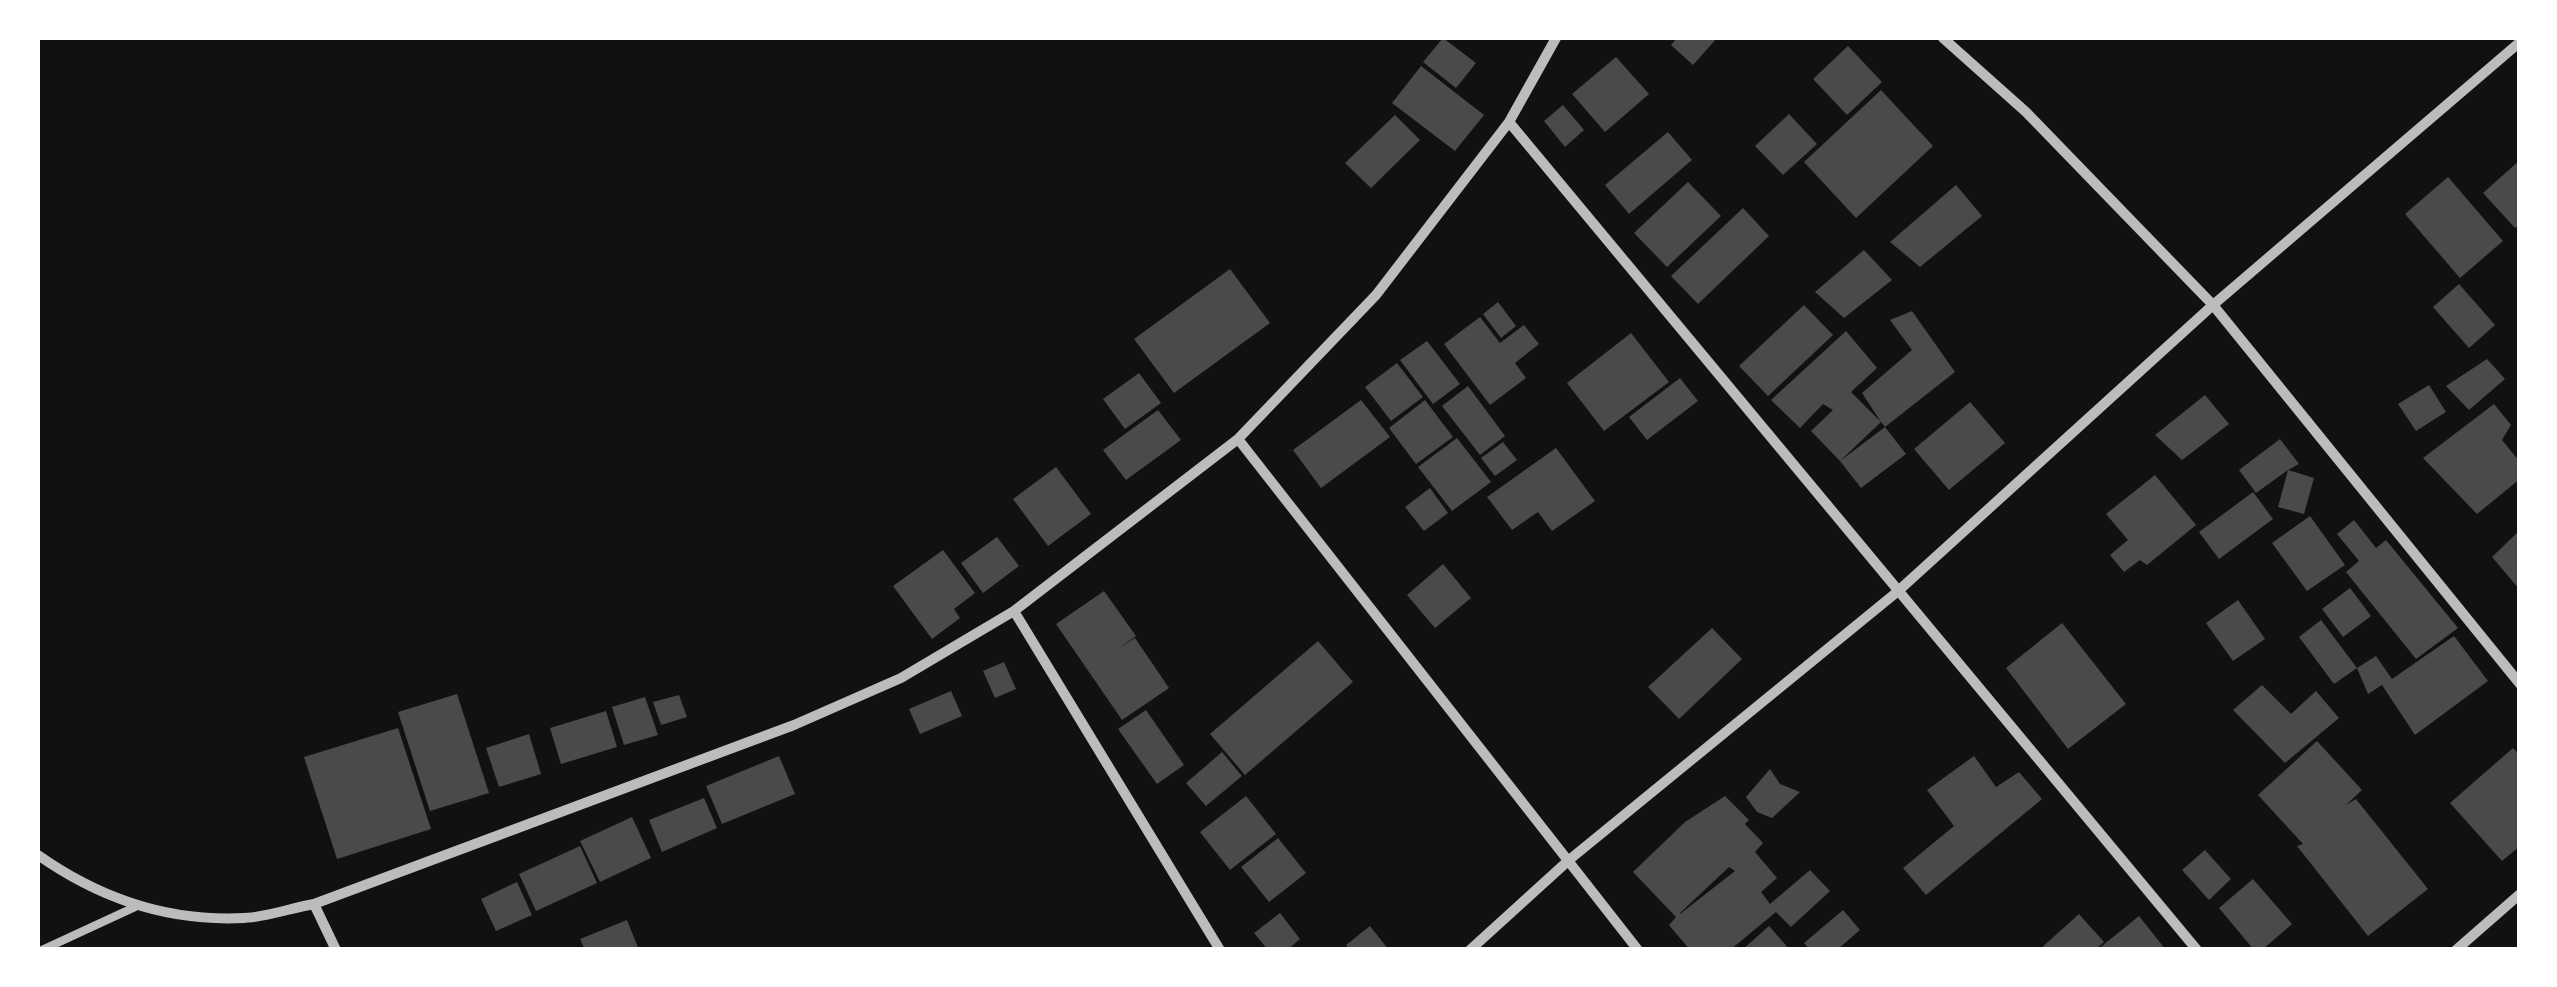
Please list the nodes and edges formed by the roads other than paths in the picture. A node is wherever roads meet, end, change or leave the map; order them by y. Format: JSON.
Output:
{"nodes":[{"id":1,"x":1556,"y":38,"type":"edge"},
{"id":2,"x":1943,"y":38,"type":"edge"},
{"id":3,"x":2520,"y":42,"type":"edge"},
{"id":4,"x":1509,"y":122,"type":"junction"},
{"id":5,"x":2213,"y":305,"type":"junction"},
{"id":6,"x":1238,"y":438,"type":"junction"},
{"id":7,"x":1898,"y":592,"type":"junction"},
{"id":8,"x":1014,"y":611,"type":"junction"},
{"id":9,"x":2520,"y":684,"type":"edge"},
{"id":10,"x":38,"y":856,"type":"edge"},
{"id":11,"x":1569,"y":860,"type":"junction"},
{"id":12,"x":2520,"y":894,"type":"edge"},
{"id":13,"x":314,"y":904,"type":"junction"},
{"id":14,"x":135,"y":906,"type":"junction"},
{"id":15,"x":42,"y":950,"type":"edge"},
{"id":16,"x":336,"y":950,"type":"edge"},
{"id":17,"x":1220,"y":950,"type":"edge"},
{"id":18,"x":1470,"y":950,"type":"edge"},
{"id":19,"x":1638,"y":950,"type":"edge"},
{"id":20,"x":2197,"y":950,"type":"edge"},
{"id":21,"x":2456,"y":950,"type":"edge"}],
"edges":[{"from":1,"to":4,"type":"street"},
{"from":2,"to":5,"type":"street"},
{"from":3,"to":5,"type":"street"},
{"from":4,"to":6,"type":"street"},
{"from":4,"to":7,"type":"street"},
{"from":5,"to":7,"type":"street"},
{"from":5,"to":9,"type":"street"},
{"from":6,"to":8,"type":"street"},
{"from":6,"to":11,"type":"street"},
{"from":7,"to":11,"type":"street"},
{"from":7,"to":20,"type":"street"},
{"from":8,"to":13,"type":"street"},
{"from":8,"to":17,"type":"street"},
{"from":10,"to":14,"type":"street"},
{"from":11,"to":18,"type":"street"},
{"from":11,"to":19,"type":"street"},
{"from":12,"to":21,"type":"street"},
{"from":13,"to":14,"type":"street"},
{"from":13,"to":16,"type":"street"},
{"from":14,"to":15,"type":"lane"}]}
